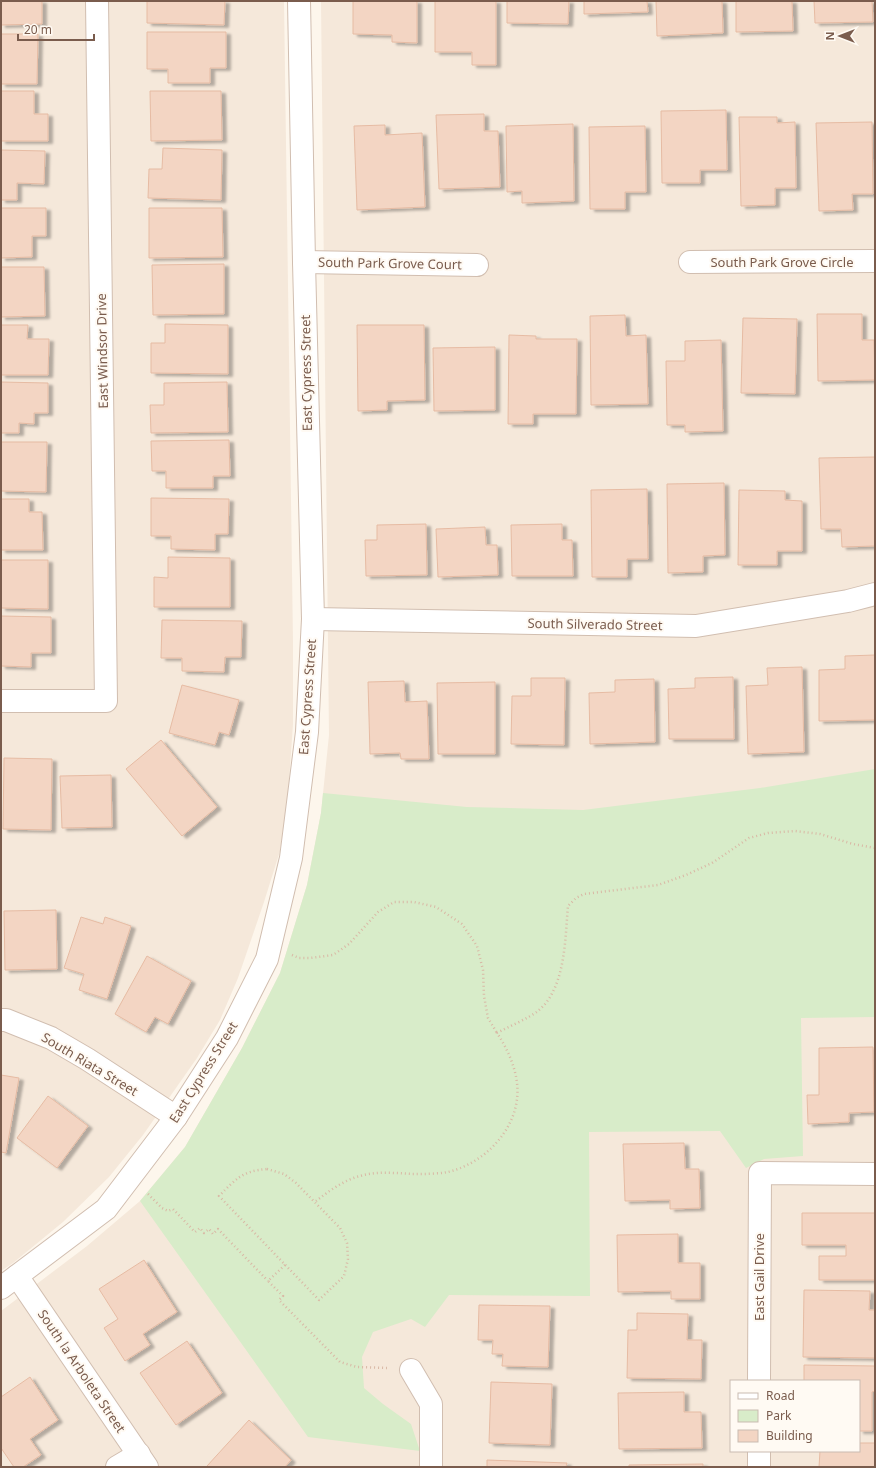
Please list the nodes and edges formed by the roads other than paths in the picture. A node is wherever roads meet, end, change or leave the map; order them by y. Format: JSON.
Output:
{"nodes":[{"id":1,"x":97,"y":1,"type":"edge"},
{"id":2,"x":300,"y":1,"type":"edge"},
{"id":3,"x":875,"y":261,"type":"edge"},
{"id":4,"x":304,"y":262,"type":"junction"},
{"id":5,"x":690,"y":262,"type":"dead end"},
{"id":6,"x":477,"y":265,"type":"dead end"},
{"id":7,"x":875,"y":594,"type":"edge"},
{"id":8,"x":313,"y":619,"type":"junction"},
{"id":9,"x":1,"y":701,"type":"edge"},
{"id":10,"x":1,"y":1020,"type":"edge"},
{"id":11,"x":176,"y":1118,"type":"junction"},
{"id":12,"x":875,"y":1174,"type":"edge"},
{"id":13,"x":9,"y":1282,"type":"edge"},
{"id":14,"x":411,"y":1370,"type":"road end"},
{"id":15,"x":759,"y":1380,"type":"edge"},
{"id":16,"x":759,"y":1452,"type":"edge"},
{"id":17,"x":143,"y":1460,"type":"edge"},
{"id":18,"x":117,"y":1467,"type":"edge"},
{"id":19,"x":431,"y":1467,"type":"edge"},
{"id":20,"x":759,"y":1467,"type":"edge"}],
"edges":[{"from":1,"to":9,"type":"street","name":"East Windsor Drive"},
{"from":2,"to":4,"type":"street","name":"East Cypress Street"},
{"from":3,"to":5,"type":"street","name":"South Park Grove Circle"},
{"from":4,"to":6,"type":"street","name":"South Park Grove Court"},
{"from":4,"to":8,"type":"street","name":"East Cypress Street"},
{"from":7,"to":8,"type":"street","name":"South Silverado Street"},
{"from":8,"to":11,"type":"street","name":"East Cypress Street"},
{"from":10,"to":11,"type":"street","name":"South Riata Street"},
{"from":11,"to":13,"type":"street","name":"East Cypress Street"},
{"from":12,"to":15,"type":"street","name":"East Gail Drive"},
{"from":13,"to":17,"type":"street","name":"South la Arboleta Street"},
{"from":14,"to":19,"type":"street"},
{"from":16,"to":20,"type":"street"},
{"from":17,"to":18,"type":"street"}]}
